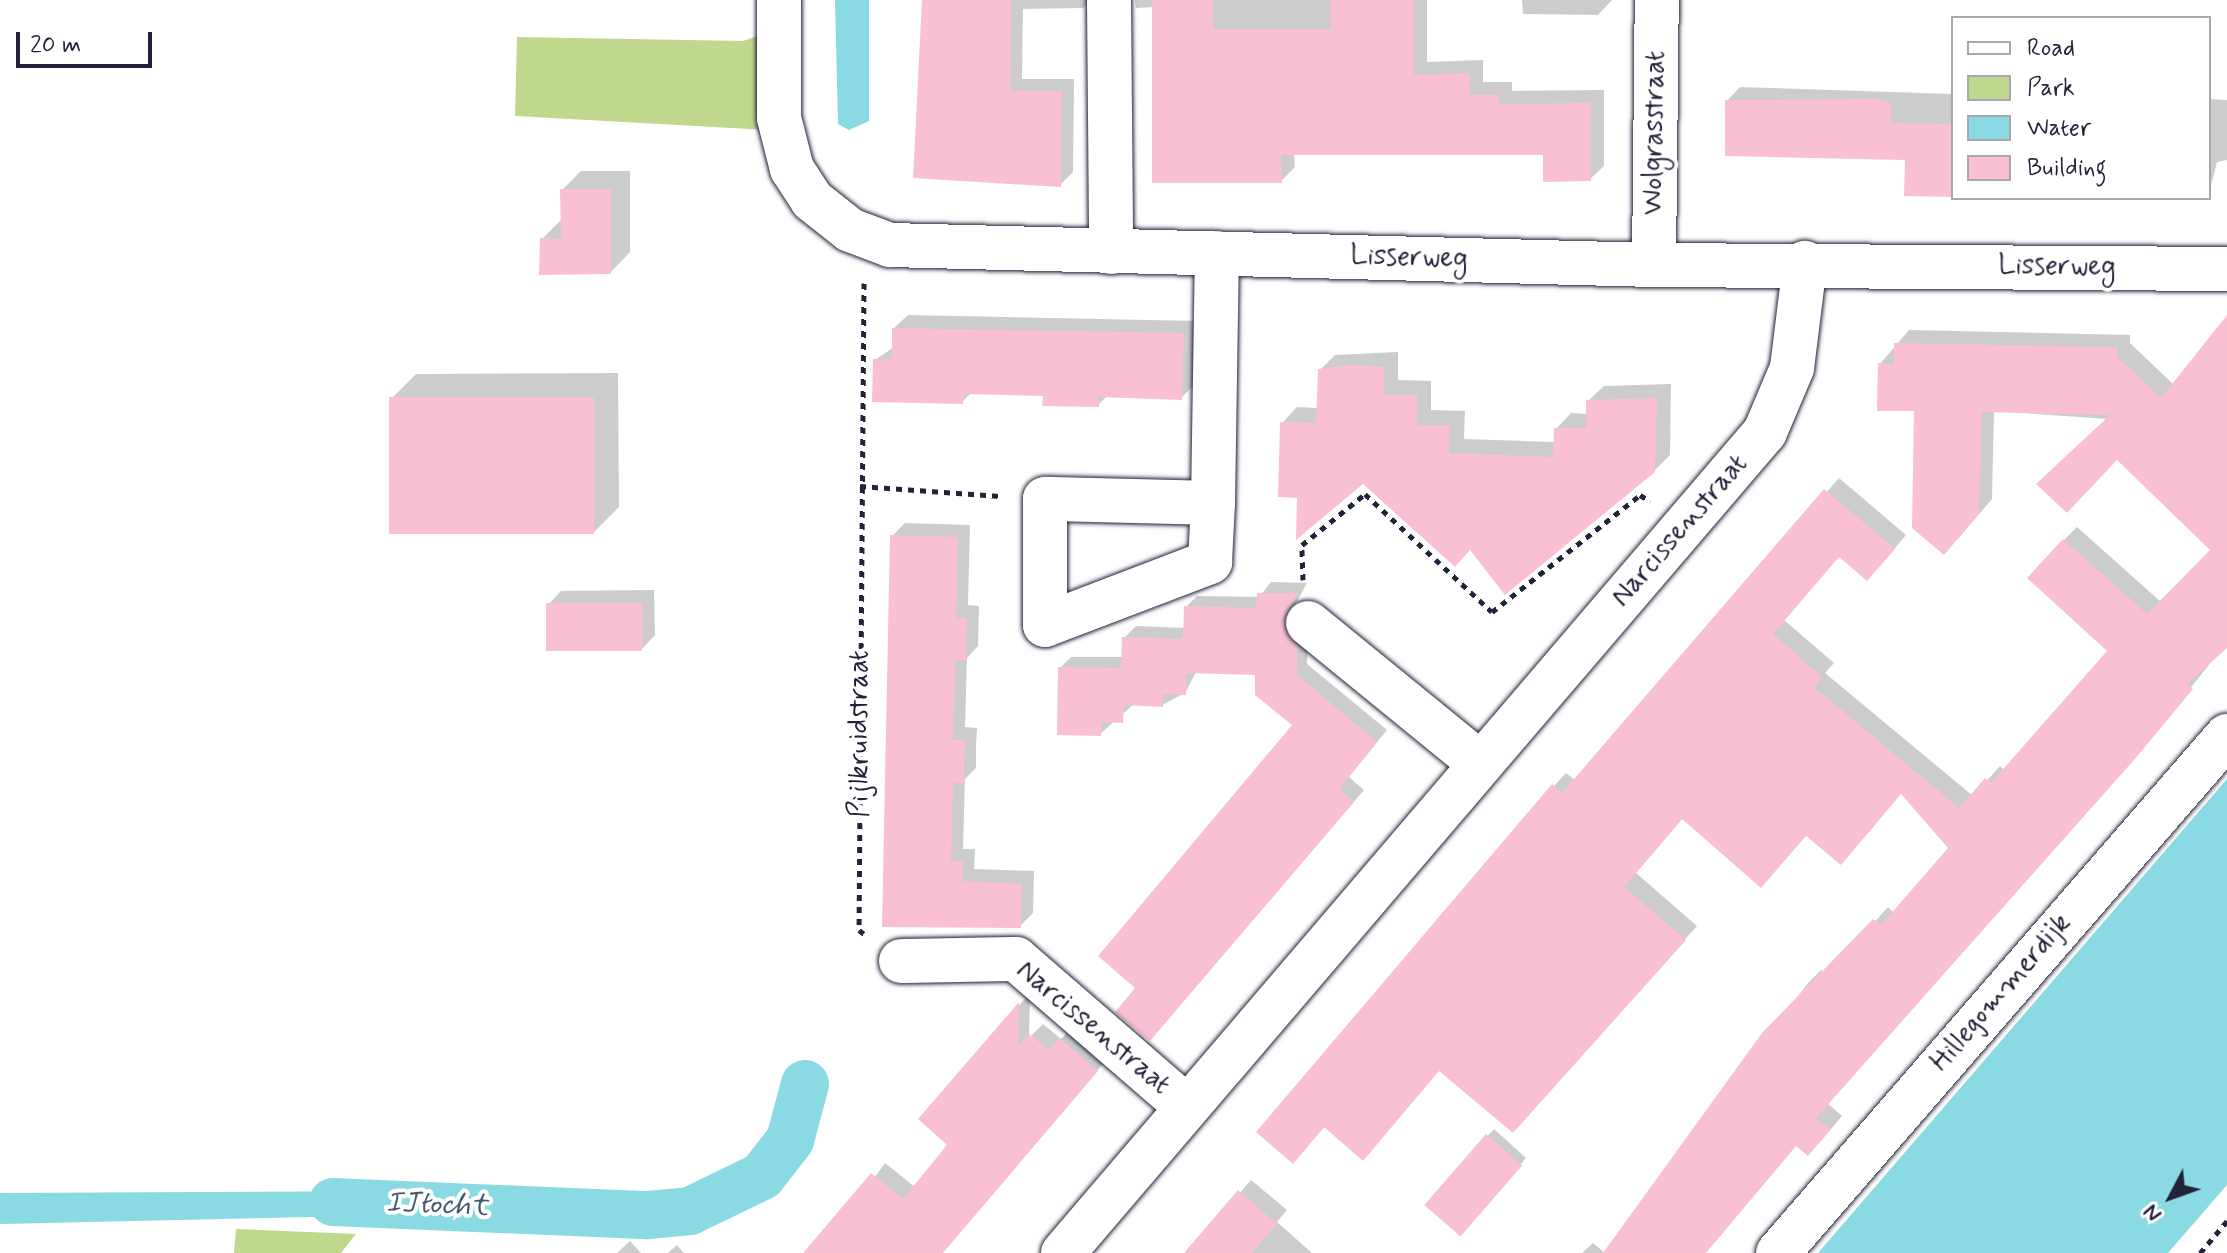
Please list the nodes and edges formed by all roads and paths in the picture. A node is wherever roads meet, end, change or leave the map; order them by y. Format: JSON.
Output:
{"nodes":[{"id":1,"x":779,"y":0,"type":"edge"},
{"id":2,"x":1109,"y":0,"type":"edge"},
{"id":3,"x":1657,"y":0,"type":"edge"},
{"id":4,"x":876,"y":239,"type":"junction"},
{"id":5,"x":1111,"y":252,"type":"junction"},
{"id":6,"x":1217,"y":253,"type":"junction"},
{"id":7,"x":1805,"y":263,"type":"junction"},
{"id":8,"x":1654,"y":265,"type":"junction"},
{"id":9,"x":2227,"y":269,"type":"edge"},
{"id":10,"x":860,"y":486,"type":"junction"},
{"id":11,"x":1045,"y":499,"type":"junction"},
{"id":12,"x":1213,"y":503,"type":"junction"},
{"id":13,"x":1685,"y":523,"type":"junction"},
{"id":14,"x":1308,"y":623,"type":"joint"},
{"id":15,"x":2227,"y":736,"type":"edge"},
{"id":16,"x":1481,"y":764,"type":"junction"},
{"id":17,"x":901,"y":961,"type":"joint"},
{"id":18,"x":1186,"y":1106,"type":"junction"},
{"id":19,"x":2227,"y":1221,"type":"edge"},
{"id":20,"x":1063,"y":1253,"type":"edge"},
{"id":21,"x":1778,"y":1253,"type":"edge"},
{"id":22,"x":2200,"y":1253,"type":"edge"}],
"edges":[{"from":1,"to":4,"type":"street","name":"Lisserweg"},
{"from":2,"to":5,"type":"street"},
{"from":3,"to":8,"type":"street","name":"Wolgrasstraat"},
{"from":4,"to":5,"type":"street","name":"Lisserweg"},
{"from":4,"to":10,"type":"path","name":"Pijlkruidstraat"},
{"from":5,"to":6,"type":"street","name":"Lisserweg"},
{"from":6,"to":8,"type":"street","name":"Lisserweg"},
{"from":6,"to":12,"type":"street"},
{"from":7,"to":8,"type":"street","name":"Lisserweg"},
{"from":7,"to":9,"type":"street","name":"Lisserweg"},
{"from":7,"to":13,"type":"street","name":"Narcissenstraat"},
{"from":10,"to":11,"type":"path"},
{"from":10,"to":17,"type":"path","name":"Pijlkruidstraat"},
{"from":11,"to":12,"type":"street"},
{"from":11,"to":12,"type":"street"},
{"from":13,"to":14,"type":"path"},
{"from":13,"to":16,"type":"street","name":"Narcissenstraat"},
{"from":14,"to":16,"type":"street"},
{"from":15,"to":21,"type":"street","name":"Hillegommerdijk"},
{"from":16,"to":18,"type":"street","name":"Narcissenstraat"},
{"from":17,"to":18,"type":"street","name":"Narcissenstraat"},
{"from":18,"to":20,"type":"street","name":"Narcissenstraat"},
{"from":19,"to":22,"type":"path"}]}
